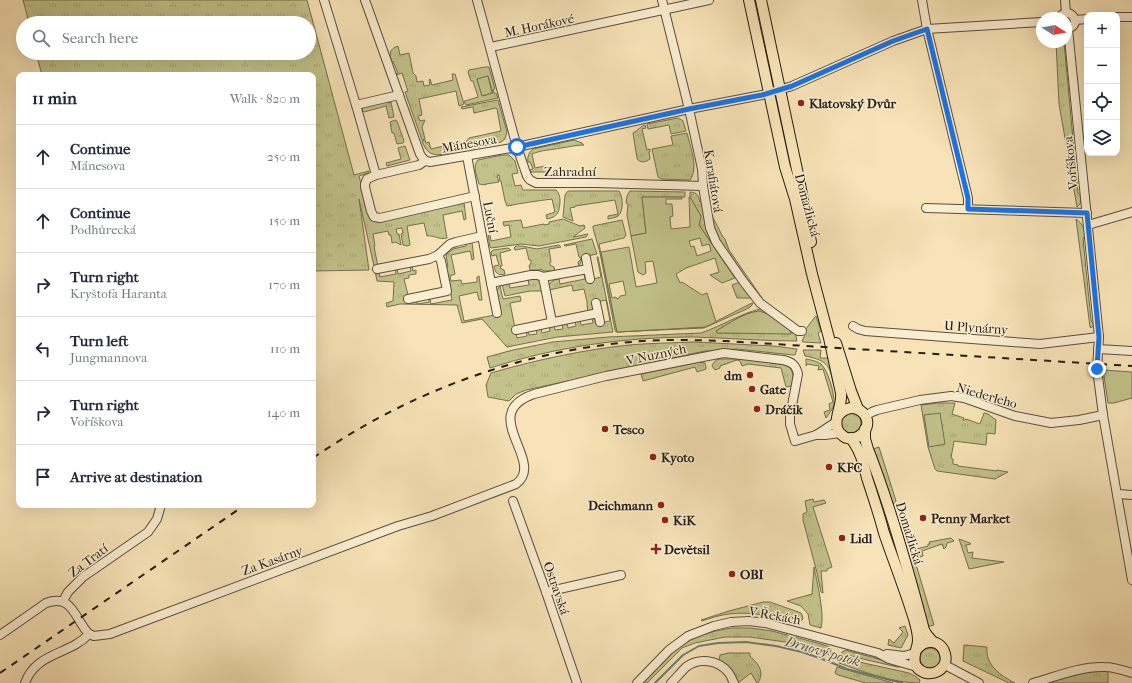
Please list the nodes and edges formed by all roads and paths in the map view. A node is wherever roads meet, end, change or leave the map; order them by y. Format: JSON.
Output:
{"nodes":[{"id":1,"x":324,"y":0,"type":"edge"},
{"id":2,"x":365,"y":0,"type":"edge"},
{"id":3,"x":477,"y":0,"type":"edge"},
{"id":4,"x":662,"y":0,"type":"edge"},
{"id":5,"x":709,"y":0,"type":"edge"},
{"id":6,"x":749,"y":0,"type":"edge"},
{"id":7,"x":761,"y":0,"type":"edge"},
{"id":8,"x":922,"y":0,"type":"edge"},
{"id":9,"x":1065,"y":0,"type":"edge"},
{"id":10,"x":665,"y":10,"type":"junction"},
{"id":11,"x":1066,"y":12,"type":"edge"},
{"id":12,"x":1072,"y":15,"type":"edge"},
{"id":13,"x":1132,"y":16,"type":"edge"},
{"id":14,"x":1120,"y":18,"type":"edge"},
{"id":15,"x":1084,"y":19,"type":"edge"},
{"id":16,"x":1075,"y":20,"type":"junction"},
{"id":17,"x":1036,"y":22,"type":"edge"},
{"id":18,"x":1072,"y":26,"type":"edge"},
{"id":19,"x":927,"y":29,"type":"junction"},
{"id":20,"x":491,"y":48,"type":"junction"},
{"id":21,"x":1069,"y":48,"type":"edge"},
{"id":22,"x":780,"y":90,"type":"junction"},
{"id":23,"x":769,"y":93,"type":"junction"},
{"id":24,"x":399,"y":95,"type":"junction"},
{"id":25,"x":356,"y":105,"type":"junction"},
{"id":26,"x":689,"y":109,"type":"junction"},
{"id":27,"x":517,"y":147,"type":"junction"},
{"id":28,"x":467,"y":156,"type":"junction"},
{"id":29,"x":425,"y":161,"type":"junction"},
{"id":30,"x":376,"y":176,"type":"junction"},
{"id":31,"x":703,"y":186,"type":"junction"},
{"id":32,"x":474,"y":196,"type":"junction"},
{"id":33,"x":926,"y":208,"type":"dead end"},
{"id":34,"x":968,"y":209,"type":"junction"},
{"id":35,"x":1132,"y":212,"type":"edge"},
{"id":36,"x":1087,"y":213,"type":"junction"},
{"id":37,"x":1088,"y":225,"type":"junction"},
{"id":38,"x":482,"y":236,"type":"junction"},
{"id":39,"x":438,"y":256,"type":"junction"},
{"id":40,"x":586,"y":258,"type":"dead end"},
{"id":41,"x":378,"y":269,"type":"dead end"},
{"id":42,"x":588,"y":269,"type":"junction"},
{"id":43,"x":543,"y":277,"type":"junction"},
{"id":44,"x":590,"y":279,"type":"dead end"},
{"id":45,"x":491,"y":283,"type":"junction"},
{"id":46,"x":408,"y":299,"type":"dead end"},
{"id":47,"x":596,"y":303,"type":"dead end"},
{"id":48,"x":497,"y":313,"type":"dead end"},
{"id":49,"x":598,"y":313,"type":"junction"},
{"id":50,"x":552,"y":322,"type":"junction"},
{"id":51,"x":600,"y":322,"type":"dead end"},
{"id":52,"x":853,"y":326,"type":"dead end"},
{"id":53,"x":516,"y":330,"type":"dead end"},
{"id":54,"x":802,"y":331,"type":"dead end"},
{"id":55,"x":1099,"y":337,"type":"junction"},
{"id":56,"x":1098,"y":349,"type":"junction"},
{"id":57,"x":1132,"y":351,"type":"edge"},
{"id":58,"x":862,"y":413,"type":"junction"},
{"id":59,"x":1103,"y":415,"type":"junction"},
{"id":60,"x":837,"y":419,"type":"junction"},
{"id":61,"x":865,"y":430,"type":"junction"},
{"id":62,"x":840,"y":433,"type":"junction"},
{"id":63,"x":816,"y":435,"type":"junction"},
{"id":64,"x":851,"y":438,"type":"junction"},
{"id":65,"x":513,"y":486,"type":"joint"},
{"id":66,"x":1117,"y":494,"type":"junction"},
{"id":67,"x":1132,"y":495,"type":"edge"},
{"id":68,"x":513,"y":501,"type":"dead end"},
{"id":69,"x":160,"y":508,"type":"edge"},
{"id":70,"x":620,"y":575,"type":"dead end"},
{"id":71,"x":1132,"y":580,"type":"edge"},
{"id":72,"x":546,"y":592,"type":"junction"},
{"id":73,"x":63,"y":601,"type":"junction"},
{"id":74,"x":89,"y":634,"type":"junction"},
{"id":75,"x":0,"y":635,"type":"edge"},
{"id":76,"x":933,"y":642,"type":"junction"},
{"id":77,"x":916,"y":651,"type":"junction"},
{"id":78,"x":878,"y":654,"type":"junction"},
{"id":79,"x":945,"y":665,"type":"junction"},
{"id":80,"x":917,"y":668,"type":"junction"},
{"id":81,"x":1132,"y":673,"type":"edge"},
{"id":82,"x":932,"y":678,"type":"edge"},
{"id":83,"x":25,"y":683,"type":"edge"},
{"id":84,"x":577,"y":683,"type":"edge"},
{"id":85,"x":637,"y":683,"type":"edge"},
{"id":86,"x":671,"y":683,"type":"edge"},
{"id":87,"x":734,"y":683,"type":"edge"},
{"id":88,"x":978,"y":683,"type":"edge"},
{"id":89,"x":1033,"y":683,"type":"edge"}],
"edges":[{"from":1,"to":25,"type":"street"},
{"from":2,"to":24,"type":"street","name":"Mánesova"},
{"from":3,"to":20,"type":"street","name":"Zahradní"},
{"from":4,"to":10,"type":"street","name":"Karafiátová"},
{"from":5,"to":10,"type":"street","name":"M. Horákové"},
{"from":6,"to":23,"type":"main road","name":"Domažlická"},
{"from":7,"to":22,"type":"main road","name":"Domažlická"},
{"from":8,"to":19,"type":"street"},
{"from":9,"to":11,"type":"street"},
{"from":10,"to":20,"type":"street","name":"M. Horákové"},
{"from":10,"to":26,"type":"street","name":"Karafiátová"},
{"from":12,"to":16,"type":"street"},
{"from":13,"to":14,"type":"street"},
{"from":15,"to":16,"type":"street"},
{"from":16,"to":18,"type":"street"},
{"from":17,"to":19,"type":"street","name":"Mánesova"},
{"from":19,"to":22,"type":"street","name":"Mánesova"},
{"from":19,"to":34,"type":"street"},
{"from":20,"to":27,"type":"street","name":"Zahradní"},
{"from":21,"to":36,"type":"street","name":"Voříškova"},
{"from":22,"to":23,"type":"street","name":"Mánesova"},
{"from":22,"to":58,"type":"main road","name":"Domažlická"},
{"from":23,"to":26,"type":"street","name":"Mánesova"},
{"from":23,"to":60,"type":"main road","name":"Domažlická"},
{"from":24,"to":25,"type":"street"},
{"from":24,"to":29,"type":"street","name":"Mánesova"},
{"from":25,"to":30,"type":"street"},
{"from":26,"to":27,"type":"street","name":"Mánesova"},
{"from":26,"to":31,"type":"street","name":"Karafiátová"},
{"from":27,"to":28,"type":"street","name":"Mánesova"},
{"from":27,"to":31,"type":"street","name":"Zahradní"},
{"from":28,"to":29,"type":"street","name":"Mánesova"},
{"from":28,"to":32,"type":"street","name":"Luční"},
{"from":29,"to":30,"type":"street"},
{"from":30,"to":32,"type":"street"},
{"from":31,"to":54,"type":"street","name":"Karafiátová"},
{"from":32,"to":38,"type":"street","name":"Luční"},
{"from":33,"to":34,"type":"street"},
{"from":34,"to":36,"type":"street"},
{"from":35,"to":37,"type":"street"},
{"from":36,"to":37,"type":"street","name":"Voříškova"},
{"from":37,"to":55,"type":"street","name":"Voříškova"},
{"from":38,"to":39,"type":"street"},
{"from":38,"to":45,"type":"street","name":"Luční"},
{"from":39,"to":41,"type":"street"},
{"from":39,"to":46,"type":"street"},
{"from":40,"to":42,"type":"street"},
{"from":42,"to":43,"type":"street"},
{"from":42,"to":44,"type":"street"},
{"from":43,"to":45,"type":"street"},
{"from":43,"to":50,"type":"street"},
{"from":45,"to":48,"type":"street","name":"Luční"},
{"from":47,"to":49,"type":"street"},
{"from":49,"to":50,"type":"street"},
{"from":49,"to":51,"type":"street"},
{"from":50,"to":53,"type":"street"},
{"from":52,"to":55,"type":"street","name":"U Plynárny"},
{"from":55,"to":56,"type":"street","name":"Voříškova"},
{"from":56,"to":57,"type":"street"},
{"from":56,"to":59,"type":"street","name":"Voříškova"},
{"from":58,"to":59,"type":"street","name":"Niederleho"},
{"from":58,"to":60,"type":"main road"},
{"from":58,"to":61,"type":"main road"},
{"from":59,"to":66,"type":"street","name":"Voříškova"},
{"from":60,"to":62,"type":"main road"},
{"from":60,"to":63,"type":"street","name":"V Nuzných"},
{"from":61,"to":64,"type":"main road"},
{"from":61,"to":76,"type":"main road","name":"Domažlická"},
{"from":62,"to":63,"type":"street","name":"V Nuzných"},
{"from":62,"to":64,"type":"main road"},
{"from":63,"to":65,"type":"street","name":"V Nuzných"},
{"from":64,"to":77,"type":"main road","name":"Domažlická"},
{"from":65,"to":74,"type":"street","name":"Za Kasárny"},
{"from":66,"to":67,"type":"street"},
{"from":66,"to":71,"type":"street","name":"Voříškova"},
{"from":68,"to":72,"type":"street","name":"Ostravská"},
{"from":69,"to":73,"type":"street","name":"Za Tratí"},
{"from":70,"to":72,"type":"street"},
{"from":72,"to":84,"type":"street","name":"Ostravská"},
{"from":73,"to":74,"type":"street"},
{"from":73,"to":75,"type":"street"},
{"from":74,"to":83,"type":"street"},
{"from":76,"to":77,"type":"main road"},
{"from":76,"to":79,"type":"main road","name":"Domažlická"},
{"from":77,"to":78,"type":"street","name":"V Řekách"},
{"from":77,"to":80,"type":"main road","name":"Domažlická"},
{"from":78,"to":80,"type":"street","name":"V Řekách"},
{"from":78,"to":85,"type":"street","name":"V Řekách"},
{"from":79,"to":82,"type":"main road"},
{"from":79,"to":88,"type":"street"},
{"from":80,"to":82,"type":"main road"},
{"from":81,"to":89,"type":"street"},
{"from":86,"to":87,"type":"street"}]}
